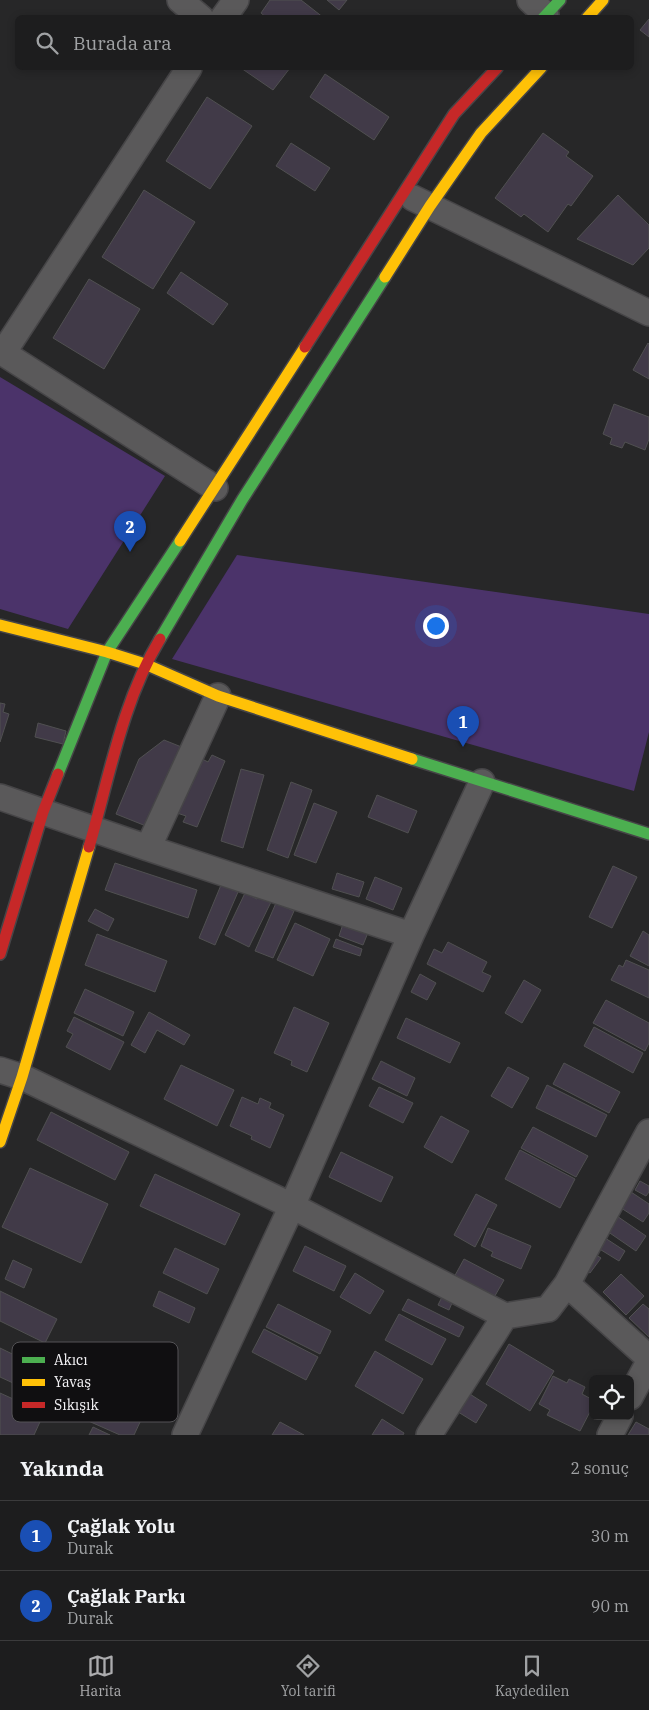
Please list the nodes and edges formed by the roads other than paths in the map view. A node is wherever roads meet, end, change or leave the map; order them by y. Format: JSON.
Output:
{"nodes":[{"id":1,"x":180,"y":0,"type":"edge"},
{"id":2,"x":236,"y":0,"type":"edge"},
{"id":3,"x":603,"y":0,"type":"edge"},
{"id":4,"x":198,"y":15,"type":"edge"},
{"id":5,"x":225,"y":15,"type":"edge"},
{"id":6,"x":590,"y":15,"type":"edge"},
{"id":7,"x":188,"y":70,"type":"edge"},
{"id":8,"x":495,"y":70,"type":"edge"},
{"id":9,"x":539,"y":70,"type":"edge"},
{"id":10,"x":403,"y":193,"type":"junction"},
{"id":11,"x":430,"y":206,"type":"junction"},
{"id":12,"x":649,"y":313,"type":"edge"},
{"id":13,"x":2,"y":352,"type":"edge"},
{"id":14,"x":216,"y":488,"type":"junction"},
{"id":15,"x":0,"y":625,"type":"edge"},
{"id":16,"x":107,"y":652,"type":"junction"},
{"id":17,"x":145,"y":664,"type":"junction"},
{"id":18,"x":218,"y":696,"type":"junction"},
{"id":19,"x":482,"y":782,"type":"junction"},
{"id":20,"x":0,"y":797,"type":"edge"},
{"id":21,"x":43,"y":812,"type":"junction"},
{"id":22,"x":94,"y":829,"type":"junction"},
{"id":23,"x":649,"y":834,"type":"edge"},
{"id":24,"x":148,"y":848,"type":"junction"},
{"id":25,"x":411,"y":935,"type":"junction"},
{"id":26,"x":0,"y":954,"type":"edge"},
{"id":27,"x":11,"y":1073,"type":"edge"},
{"id":28,"x":649,"y":1132,"type":"edge"},
{"id":29,"x":0,"y":1142,"type":"edge"},
{"id":30,"x":292,"y":1206,"type":"junction"},
{"id":31,"x":567,"y":1284,"type":"junction"},
{"id":32,"x":505,"y":1316,"type":"junction"},
{"id":33,"x":649,"y":1358,"type":"edge"},
{"id":34,"x":649,"y":1362,"type":"edge"},
{"id":35,"x":634,"y":1390,"type":"edge"},
{"id":36,"x":618,"y":1420,"type":"edge"},
{"id":37,"x":185,"y":1435,"type":"edge"},
{"id":38,"x":429,"y":1435,"type":"edge"},
{"id":39,"x":610,"y":1435,"type":"edge"}],
"edges":[{"from":1,"to":4,"type":"street"},
{"from":2,"to":5,"type":"street"},
{"from":3,"to":6,"type":"street"},
{"from":7,"to":13,"type":"street"},
{"from":8,"to":10,"type":"street"},
{"from":9,"to":11,"type":"street"},
{"from":10,"to":11,"type":"street"},
{"from":10,"to":14,"type":"street"},
{"from":11,"to":12,"type":"street"},
{"from":11,"to":17,"type":"street"},
{"from":13,"to":14,"type":"street"},
{"from":14,"to":16,"type":"street"},
{"from":15,"to":16,"type":"street"},
{"from":16,"to":17,"type":"street"},
{"from":16,"to":21,"type":"street"},
{"from":17,"to":18,"type":"street"},
{"from":17,"to":22,"type":"street"},
{"from":18,"to":19,"type":"street"},
{"from":18,"to":24,"type":"street"},
{"from":19,"to":23,"type":"street"},
{"from":19,"to":25,"type":"street"},
{"from":20,"to":21,"type":"street"},
{"from":21,"to":22,"type":"street"},
{"from":21,"to":26,"type":"street"},
{"from":22,"to":24,"type":"street"},
{"from":22,"to":27,"type":"street"},
{"from":24,"to":25,"type":"street"},
{"from":25,"to":30,"type":"street"},
{"from":27,"to":29,"type":"street"},
{"from":27,"to":30,"type":"street"},
{"from":28,"to":31,"type":"street"},
{"from":30,"to":32,"type":"street"},
{"from":30,"to":37,"type":"street"},
{"from":31,"to":32,"type":"street"},
{"from":31,"to":33,"type":"street"},
{"from":32,"to":38,"type":"street"},
{"from":34,"to":35,"type":"street"},
{"from":36,"to":39,"type":"street"}]}
